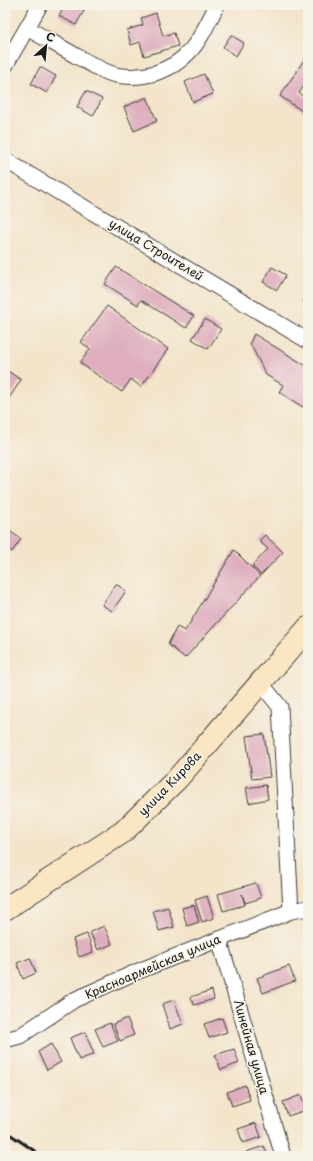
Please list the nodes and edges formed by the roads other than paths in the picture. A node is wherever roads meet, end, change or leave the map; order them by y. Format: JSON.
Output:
{"nodes":[{"id":1,"x":40,"y":5,"type":"edge"},
{"id":2,"x":217,"y":5,"type":"edge"},
{"id":3,"x":27,"y":28,"type":"junction"},
{"id":4,"x":5,"y":66,"type":"edge"},
{"id":5,"x":5,"y":160,"type":"edge"},
{"id":6,"x":308,"y":341,"type":"edge"},
{"id":7,"x":308,"y":628,"type":"edge"},
{"id":8,"x":260,"y":682,"type":"junction"},
{"id":9,"x":308,"y":908,"type":"edge"},
{"id":10,"x":5,"y":909,"type":"edge"},
{"id":11,"x":291,"y":911,"type":"junction"},
{"id":12,"x":219,"y":939,"type":"junction"},
{"id":13,"x":5,"y":1040,"type":"edge"},
{"id":14,"x":283,"y":1156,"type":"edge"}],
"edges":[{"from":1,"to":3,"type":"street"},
{"from":2,"to":3,"type":"street"},
{"from":3,"to":4,"type":"street"},
{"from":5,"to":6,"type":"street","name":"улица Строителей"},
{"from":7,"to":8,"type":"main road","name":"улица Кирова"},
{"from":8,"to":10,"type":"main road","name":"улица Кирова"},
{"from":8,"to":11,"type":"street"},
{"from":9,"to":11,"type":"street","name":"Красноармейская улица"},
{"from":11,"to":12,"type":"street","name":"Красноармейская улица"},
{"from":12,"to":13,"type":"street","name":"Красноармейская улица"},
{"from":12,"to":14,"type":"street","name":"Линейная улица"}]}
